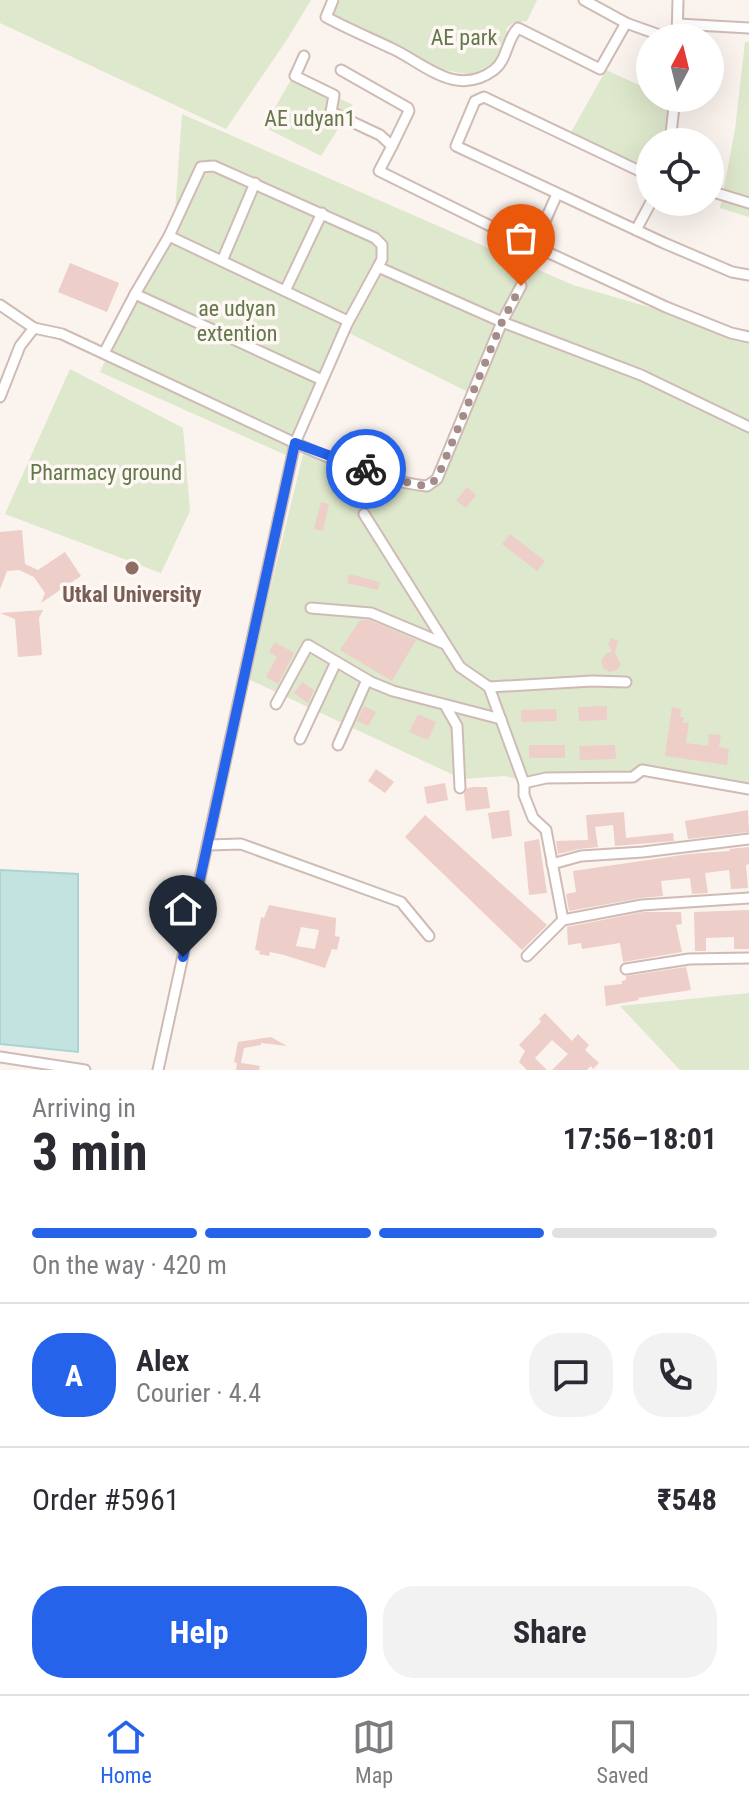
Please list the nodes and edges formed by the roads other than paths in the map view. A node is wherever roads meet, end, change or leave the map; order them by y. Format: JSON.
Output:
{"nodes":[{"id":1,"x":333,"y":0,"type":"edge"},
{"id":2,"x":584,"y":0,"type":"edge"},
{"id":3,"x":678,"y":0,"type":"edge"},
{"id":4,"x":626,"y":23,"type":"junction"},
{"id":5,"x":678,"y":24,"type":"edge"},
{"id":6,"x":636,"y":27,"type":"edge"},
{"id":7,"x":724,"y":27,"type":"edge"},
{"id":8,"x":749,"y":28,"type":"edge"},
{"id":9,"x":304,"y":56,"type":"dead end"},
{"id":10,"x":341,"y":70,"type":"dead end"},
{"id":11,"x":392,"y":146,"type":"junction"},
{"id":12,"x":636,"y":169,"type":"edge"},
{"id":13,"x":255,"y":183,"type":"junction"},
{"id":14,"x":557,"y":194,"type":"junction"},
{"id":15,"x":724,"y":195,"type":"edge"},
{"id":16,"x":749,"y":203,"type":"edge"},
{"id":17,"x":322,"y":213,"type":"junction"},
{"id":18,"x":644,"y":216,"type":"edge"},
{"id":19,"x":636,"y":230,"type":"junction"},
{"id":20,"x":169,"y":236,"type":"junction"},
{"id":21,"x":534,"y":247,"type":"junction"},
{"id":22,"x":222,"y":261,"type":"junction"},
{"id":23,"x":526,"y":263,"type":"dead end"},
{"id":24,"x":378,"y":267,"type":"junction"},
{"id":25,"x":749,"y":275,"type":"edge"},
{"id":26,"x":521,"y":286,"type":"dead end"},
{"id":27,"x":285,"y":291,"type":"junction"},
{"id":28,"x":135,"y":294,"type":"junction"},
{"id":29,"x":0,"y":305,"type":"edge"},
{"id":30,"x":348,"y":321,"type":"junction"},
{"id":31,"x":502,"y":322,"type":"junction"},
{"id":32,"x":34,"y":328,"type":"junction"},
{"id":33,"x":749,"y":337,"type":"edge"},
{"id":34,"x":104,"y":353,"type":"junction"},
{"id":35,"x":322,"y":380,"type":"junction"},
{"id":36,"x":0,"y":397,"type":"edge"},
{"id":37,"x":749,"y":427,"type":"edge"},
{"id":38,"x":295,"y":443,"type":"junction"},
{"id":39,"x":364,"y":514,"type":"dead end"},
{"id":40,"x":311,"y":608,"type":"dead end"},
{"id":41,"x":445,"y":644,"type":"junction"},
{"id":42,"x":336,"y":662,"type":"junction"},
{"id":43,"x":367,"y":680,"type":"junction"},
{"id":44,"x":626,"y":682,"type":"dead end"},
{"id":45,"x":489,"y":687,"type":"junction"},
{"id":46,"x":276,"y":704,"type":"dead end"},
{"id":47,"x":445,"y":705,"type":"junction"},
{"id":48,"x":501,"y":719,"type":"junction"},
{"id":49,"x":300,"y":739,"type":"dead end"},
{"id":50,"x":338,"y":745,"type":"dead end"},
{"id":51,"x":524,"y":783,"type":"junction"},
{"id":52,"x":460,"y":788,"type":"dead end"},
{"id":53,"x":749,"y":789,"type":"edge"},
{"id":54,"x":749,"y":839,"type":"edge"},
{"id":55,"x":208,"y":845,"type":"junction"},
{"id":56,"x":552,"y":864,"type":"junction"},
{"id":57,"x":749,"y":898,"type":"edge"},
{"id":58,"x":563,"y":920,"type":"junction"},
{"id":59,"x":429,"y":936,"type":"dead end"},
{"id":60,"x":527,"y":956,"type":"dead end"},
{"id":61,"x":749,"y":958,"type":"edge"},
{"id":62,"x":626,"y":969,"type":"dead end"},
{"id":63,"x":0,"y":1057,"type":"edge"},
{"id":64,"x":85,"y":1070,"type":"edge"},
{"id":65,"x":158,"y":1070,"type":"edge"}],
"edges":[{"from":1,"to":4,"type":"street"},
{"from":2,"to":4,"type":"street"},
{"from":3,"to":5,"type":"street"},
{"from":4,"to":6,"type":"street"},
{"from":7,"to":8,"type":"street"},
{"from":9,"to":11,"type":"street"},
{"from":10,"to":11,"type":"street"},
{"from":11,"to":21,"type":"street"},
{"from":12,"to":14,"type":"street"},
{"from":13,"to":17,"type":"street"},
{"from":13,"to":20,"type":"street"},
{"from":13,"to":22,"type":"street"},
{"from":14,"to":19,"type":"street"},
{"from":14,"to":21,"type":"street"},
{"from":15,"to":16,"type":"street"},
{"from":17,"to":24,"type":"street"},
{"from":17,"to":27,"type":"street"},
{"from":18,"to":19,"type":"street"},
{"from":19,"to":25,"type":"street"},
{"from":20,"to":22,"type":"street"},
{"from":20,"to":28,"type":"street"},
{"from":21,"to":23,"type":"street"},
{"from":21,"to":33,"type":"street"},
{"from":22,"to":27,"type":"street"},
{"from":24,"to":30,"type":"street"},
{"from":24,"to":31,"type":"street"},
{"from":26,"to":31,"type":"street"},
{"from":27,"to":30,"type":"street"},
{"from":28,"to":34,"type":"street"},
{"from":28,"to":35,"type":"street"},
{"from":29,"to":32,"type":"street"},
{"from":30,"to":35,"type":"street"},
{"from":31,"to":37,"type":"street"},
{"from":31,"to":38,"type":"street"},
{"from":32,"to":34,"type":"street"},
{"from":32,"to":36,"type":"street"},
{"from":34,"to":38,"type":"street"},
{"from":35,"to":38,"type":"street"},
{"from":38,"to":55,"type":"street"},
{"from":39,"to":41,"type":"street"},
{"from":40,"to":41,"type":"street"},
{"from":41,"to":45,"type":"street"},
{"from":42,"to":43,"type":"street"},
{"from":42,"to":46,"type":"street"},
{"from":42,"to":49,"type":"street"},
{"from":43,"to":47,"type":"street"},
{"from":43,"to":50,"type":"street"},
{"from":44,"to":45,"type":"street"},
{"from":45,"to":48,"type":"street"},
{"from":47,"to":48,"type":"street"},
{"from":47,"to":52,"type":"street"},
{"from":48,"to":51,"type":"street"},
{"from":51,"to":53,"type":"street"},
{"from":51,"to":56,"type":"street"},
{"from":54,"to":56,"type":"street"},
{"from":55,"to":59,"type":"street"},
{"from":55,"to":65,"type":"street"},
{"from":56,"to":58,"type":"street"},
{"from":57,"to":58,"type":"street"},
{"from":58,"to":60,"type":"street"},
{"from":61,"to":62,"type":"street"},
{"from":63,"to":64,"type":"street"}]}
